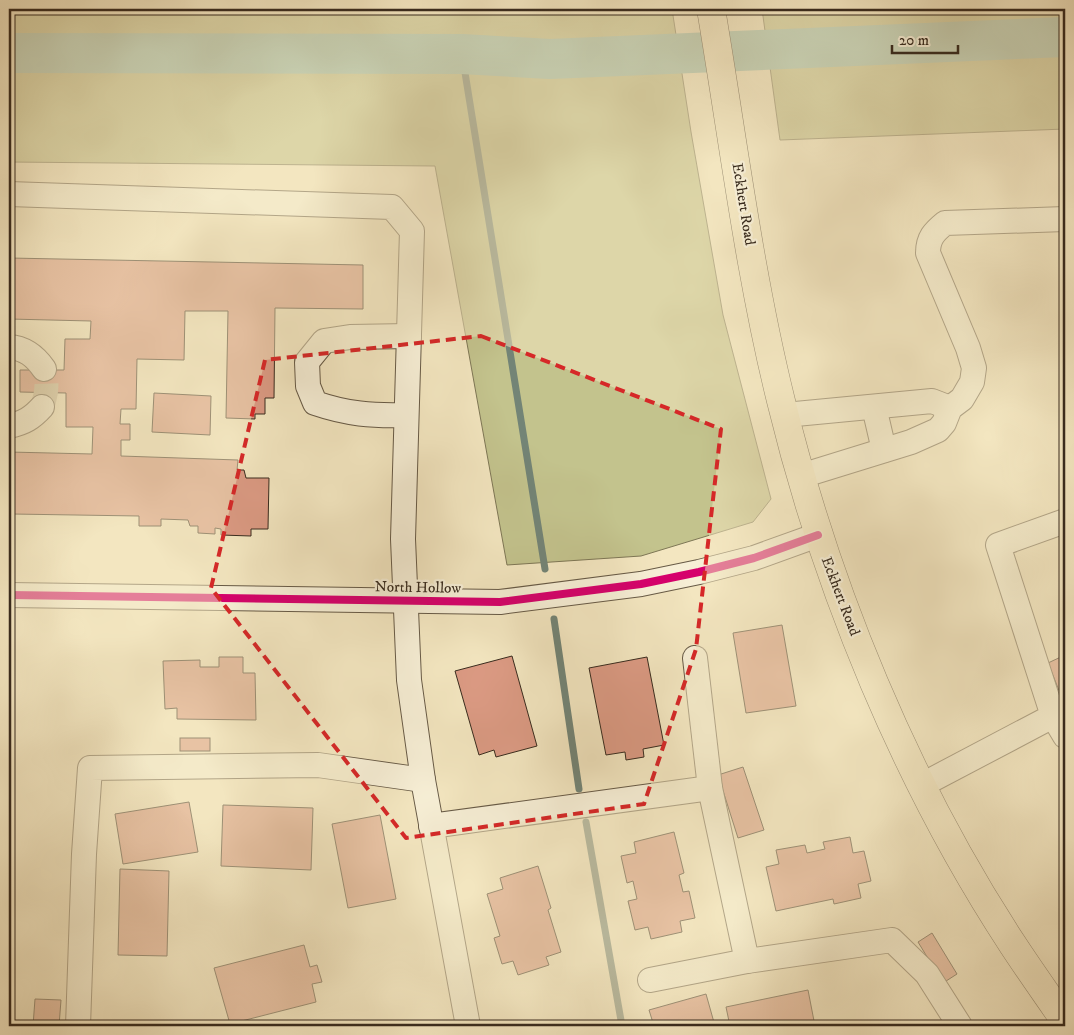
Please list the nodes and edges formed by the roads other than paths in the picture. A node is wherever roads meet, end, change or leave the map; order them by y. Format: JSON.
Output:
{"nodes":[{"id":1,"x":712,"y":9,"type":"edge"},
{"id":2,"x":9,"y":194,"type":"edge"},
{"id":3,"x":1065,"y":220,"type":"edge"},
{"id":4,"x":409,"y":336,"type":"junction"},
{"id":5,"x":9,"y":347,"type":"edge"},
{"id":6,"x":44,"y":369,"type":"tunnel mouth"},
{"id":7,"x":42,"y":407,"type":"tunnel mouth"},
{"id":8,"x":874,"y":407,"type":"junction"},
{"id":9,"x":950,"y":408,"type":"junction"},
{"id":10,"x":406,"y":415,"type":"junction"},
{"id":11,"x":785,"y":415,"type":"junction"},
{"id":12,"x":9,"y":426,"type":"edge"},
{"id":13,"x":884,"y":450,"type":"junction"},
{"id":14,"x":801,"y":476,"type":"junction"},
{"id":15,"x":1065,"y":521,"type":"edge"},
{"id":16,"x":818,"y":535,"type":"junction"},
{"id":17,"x":9,"y":595,"type":"edge"},
{"id":18,"x":404,"y":600,"type":"junction"},
{"id":19,"x":695,"y":658,"type":"dead end"},
{"id":20,"x":1053,"y":716,"type":"junction"},
{"id":21,"x":1065,"y":736,"type":"edge"},
{"id":22,"x":423,"y":780,"type":"junction"},
{"id":23,"x":922,"y":785,"type":"junction"},
{"id":24,"x":710,"y":788,"type":"junction"},
{"id":25,"x":431,"y":826,"type":"junction"},
{"id":26,"x":747,"y":961,"type":"junction"},
{"id":27,"x":650,"y":980,"type":"dead end"},
{"id":28,"x":1065,"y":1021,"type":"edge"},
{"id":29,"x":78,"y":1026,"type":"edge"},
{"id":30,"x":468,"y":1026,"type":"edge"},
{"id":31,"x":960,"y":1026,"type":"edge"}],
"edges":[{"from":1,"to":11,"type":"main road","name":"Eckhert Road"},
{"from":2,"to":4,"type":"street"},
{"from":3,"to":9,"type":"street"},
{"from":4,"to":10,"type":"street"},
{"from":4,"to":10,"type":"street"},
{"from":5,"to":6,"type":"street"},
{"from":7,"to":12,"type":"street"},
{"from":8,"to":9,"type":"street"},
{"from":8,"to":11,"type":"street"},
{"from":8,"to":13,"type":"street"},
{"from":9,"to":13,"type":"street"},
{"from":10,"to":18,"type":"street"},
{"from":11,"to":14,"type":"main road","name":"Eckhert Road"},
{"from":13,"to":14,"type":"street"},
{"from":14,"to":16,"type":"main road","name":"Eckhert Road"},
{"from":15,"to":20,"type":"street"},
{"from":16,"to":18,"type":"street","name":"North Hollow"},
{"from":16,"to":23,"type":"main road","name":"Eckhert Road"},
{"from":17,"to":18,"type":"street","name":"North Hollow"},
{"from":18,"to":22,"type":"street"},
{"from":19,"to":24,"type":"street"},
{"from":20,"to":21,"type":"street"},
{"from":20,"to":23,"type":"street"},
{"from":22,"to":25,"type":"street"},
{"from":22,"to":29,"type":"street"},
{"from":23,"to":28,"type":"main road","name":"Eckhert Road"},
{"from":24,"to":25,"type":"street"},
{"from":24,"to":26,"type":"street"},
{"from":25,"to":30,"type":"street"},
{"from":26,"to":27,"type":"street"},
{"from":26,"to":31,"type":"street"}]}
